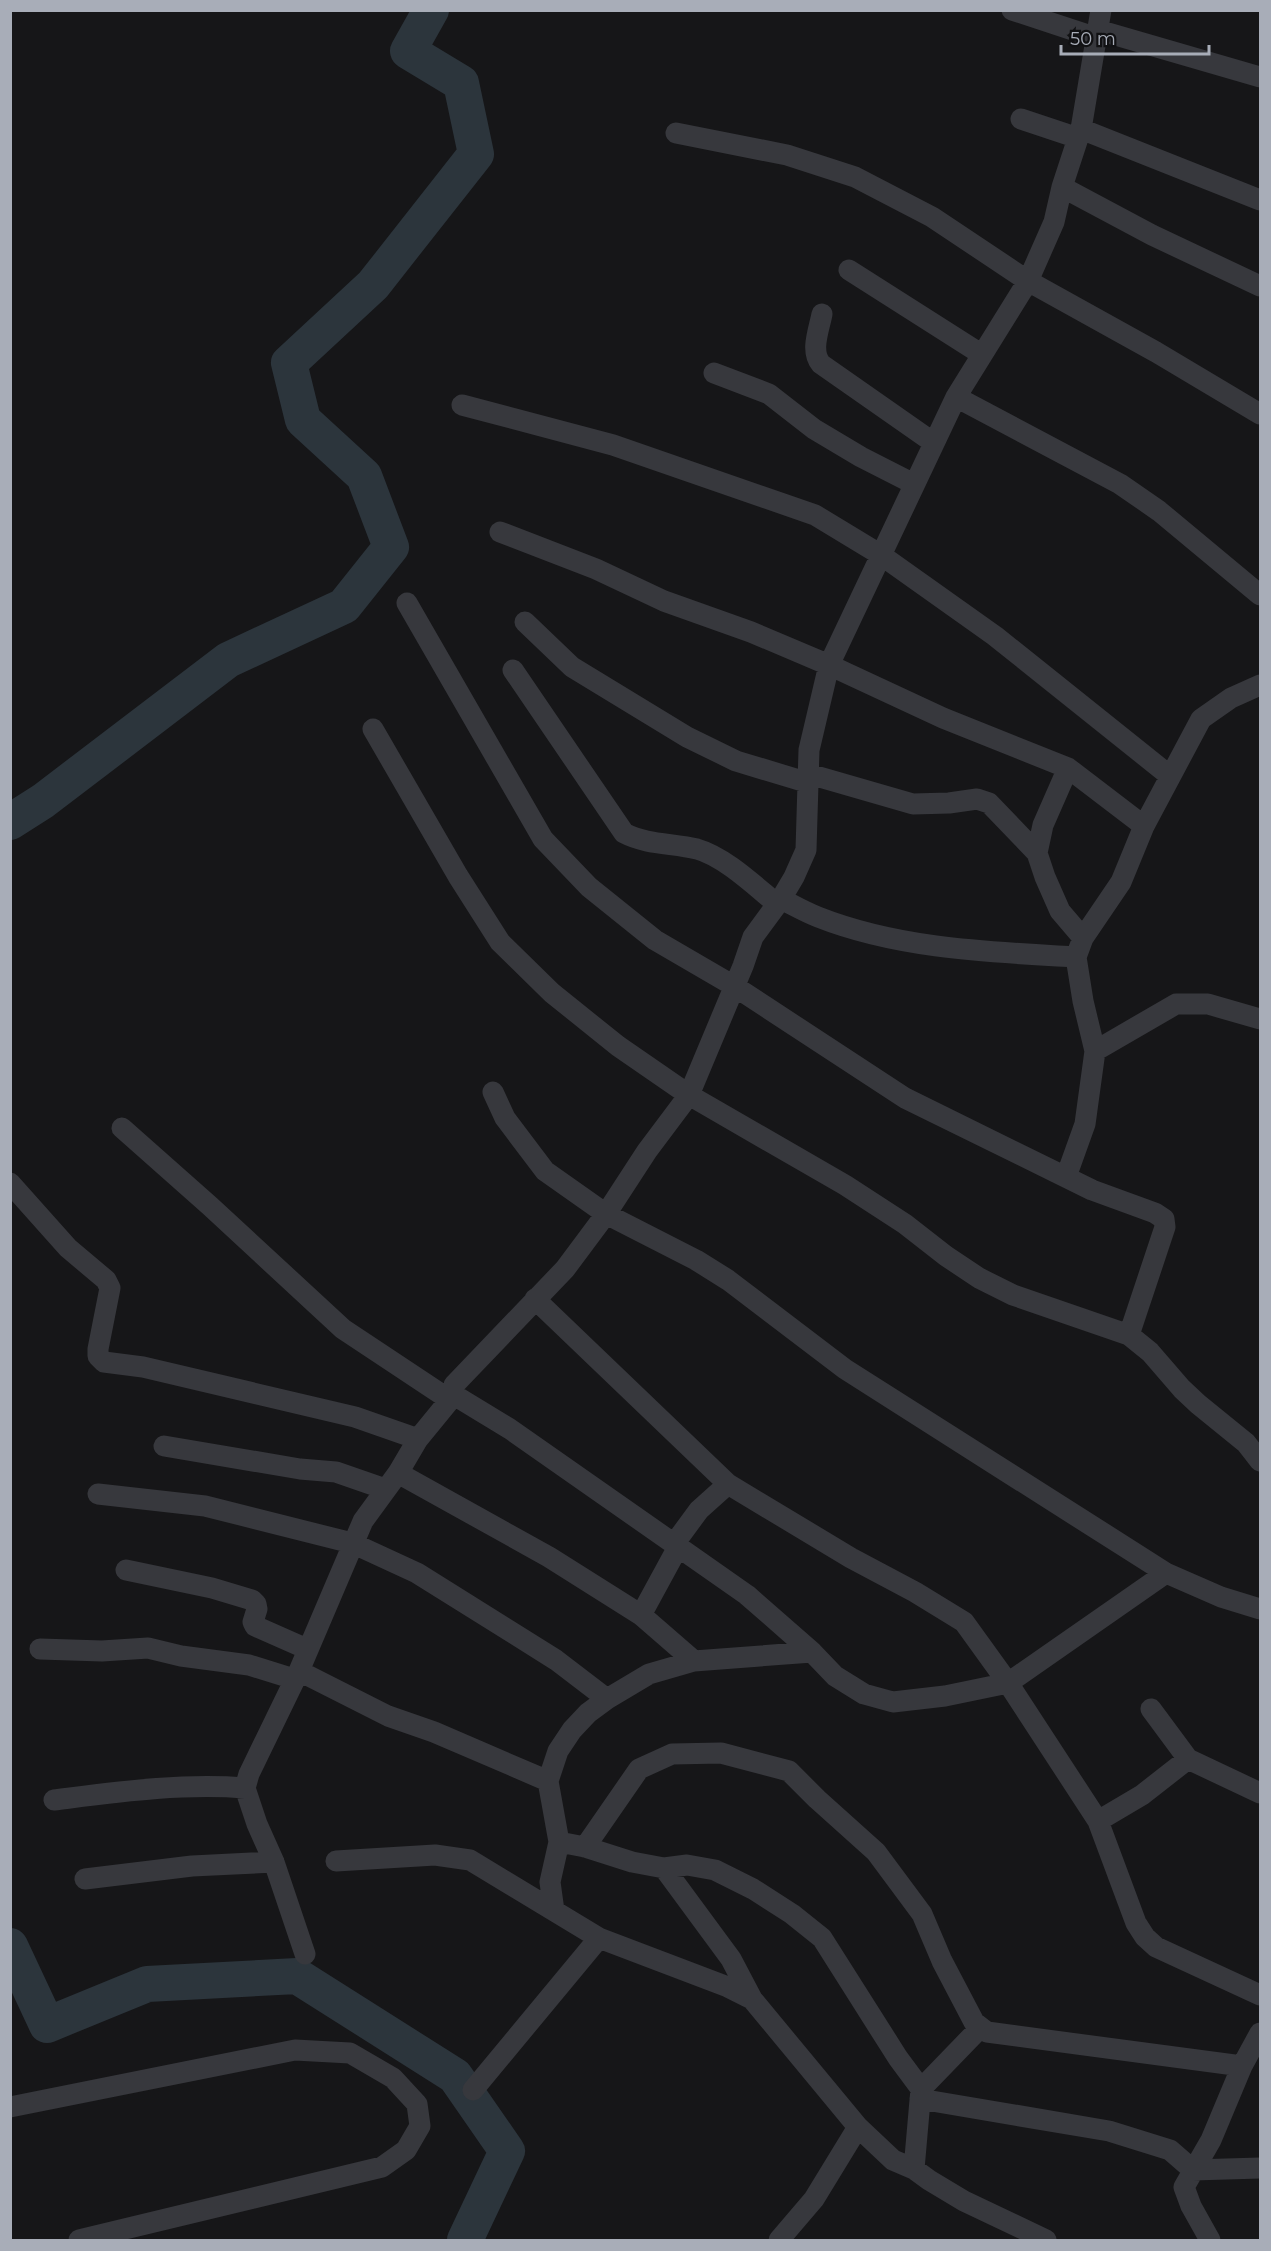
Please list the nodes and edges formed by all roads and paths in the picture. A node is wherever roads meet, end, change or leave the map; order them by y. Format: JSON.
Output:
{"nodes":[{"id":1,"x":1012,"y":10,"type":"edge"},
{"id":2,"x":1099,"y":26,"type":"edge"},
{"id":3,"x":1260,"y":77,"type":"edge"},
{"id":4,"x":1021,"y":119,"type":"dead end"},
{"id":5,"x":676,"y":133,"type":"dead end"},
{"id":6,"x":1079,"y":134,"type":"junction"},
{"id":7,"x":1062,"y":187,"type":"junction"},
{"id":8,"x":1260,"y":200,"type":"edge"},
{"id":9,"x":849,"y":270,"type":"dead end"},
{"id":10,"x":1028,"y":281,"type":"junction"},
{"id":11,"x":1260,"y":285,"type":"edge"},
{"id":12,"x":822,"y":314,"type":"dead end"},
{"id":13,"x":981,"y":354,"type":"junction"},
{"id":14,"x":714,"y":373,"type":"dead end"},
{"id":15,"x":956,"y":397,"type":"junction"},
{"id":16,"x":462,"y":405,"type":"dead end"},
{"id":17,"x":1260,"y":414,"type":"edge"},
{"id":18,"x":934,"y":443,"type":"junction"},
{"id":19,"x":914,"y":484,"type":"junction"},
{"id":20,"x":501,"y":531,"type":"dead end"},
{"id":21,"x":881,"y":555,"type":"junction"},
{"id":22,"x":1260,"y":595,"type":"edge"},
{"id":23,"x":407,"y":603,"type":"dead end"},
{"id":24,"x":525,"y":622,"type":"dead end"},
{"id":25,"x":830,"y":665,"type":"junction"},
{"id":26,"x":513,"y":670,"type":"dead end"},
{"id":27,"x":1260,"y":685,"type":"edge"},
{"id":28,"x":373,"y":729,"type":"dead end"},
{"id":29,"x":1068,"y":768,"type":"junction"},
{"id":30,"x":1170,"y":776,"type":"junction"},
{"id":31,"x":809,"y":778,"type":"junction"},
{"id":32,"x":1144,"y":826,"type":"junction"},
{"id":33,"x":1037,"y":854,"type":"junction"},
{"id":34,"x":779,"y":901,"type":"junction"},
{"id":35,"x":1079,"y":948,"type":"junction"},
{"id":36,"x":734,"y":986,"type":"junction"},
{"id":37,"x":1260,"y":1019,"type":"edge"},
{"id":38,"x":1095,"y":1051,"type":"junction"},
{"id":39,"x":494,"y":1092,"type":"dead end"},
{"id":40,"x":689,"y":1095,"type":"junction"},
{"id":41,"x":122,"y":1128,"type":"dead end"},
{"id":42,"x":1066,"y":1177,"type":"junction"},
{"id":43,"x":10,"y":1183,"type":"edge"},
{"id":44,"x":606,"y":1214,"type":"junction"},
{"id":45,"x":535,"y":1299,"type":"junction"},
{"id":46,"x":1129,"y":1335,"type":"junction"},
{"id":47,"x":452,"y":1397,"type":"junction"},
{"id":48,"x":418,"y":1439,"type":"junction"},
{"id":49,"x":164,"y":1446,"type":"dead end"},
{"id":50,"x":1260,"y":1461,"type":"edge"},
{"id":51,"x":392,"y":1481,"type":"junction"},
{"id":52,"x":728,"y":1484,"type":"junction"},
{"id":53,"x":98,"y":1494,"type":"dead end"},
{"id":54,"x":352,"y":1543,"type":"junction"},
{"id":55,"x":676,"y":1546,"type":"junction"},
{"id":56,"x":126,"y":1570,"type":"dead end"},
{"id":57,"x":1166,"y":1574,"type":"junction"},
{"id":58,"x":1260,"y":1609,"type":"edge"},
{"id":59,"x":640,"y":1615,"type":"junction"},
{"id":60,"x":40,"y":1649,"type":"dead end"},
{"id":61,"x":307,"y":1649,"type":"junction"},
{"id":62,"x":812,"y":1652,"type":"junction"},
{"id":63,"x":694,"y":1661,"type":"junction"},
{"id":64,"x":296,"y":1675,"type":"junction"},
{"id":65,"x":1008,"y":1683,"type":"junction"},
{"id":66,"x":607,"y":1699,"type":"junction"},
{"id":67,"x":1151,"y":1709,"type":"dead end"},
{"id":68,"x":1188,"y":1759,"type":"junction"},
{"id":69,"x":548,"y":1781,"type":"junction"},
{"id":70,"x":245,"y":1788,"type":"junction"},
{"id":71,"x":1260,"y":1793,"type":"edge"},
{"id":72,"x":54,"y":1800,"type":"dead end"},
{"id":73,"x":1098,"y":1821,"type":"junction"},
{"id":74,"x":559,"y":1842,"type":"junction"},
{"id":75,"x":585,"y":1847,"type":"junction"},
{"id":76,"x":336,"y":1861,"type":"dead end"},
{"id":77,"x":274,"y":1862,"type":"junction"},
{"id":78,"x":664,"y":1868,"type":"junction"},
{"id":79,"x":85,"y":1879,"type":"dead end"},
{"id":80,"x":554,"y":1911,"type":"junction"},
{"id":81,"x":599,"y":1938,"type":"junction"},
{"id":82,"x":305,"y":1954,"type":"dead end"},
{"id":83,"x":1260,"y":1995,"type":"edge"},
{"id":84,"x":752,"y":1999,"type":"junction"},
{"id":85,"x":980,"y":2028,"type":"junction"},
{"id":86,"x":1260,"y":2033,"type":"edge"},
{"id":87,"x":1242,"y":2066,"type":"junction"},
{"id":88,"x":473,"y":2090,"type":"dead end"},
{"id":89,"x":921,"y":2094,"type":"junction"},
{"id":90,"x":10,"y":2107,"type":"edge"},
{"id":91,"x":858,"y":2127,"type":"junction"},
{"id":92,"x":1260,"y":2168,"type":"edge"},
{"id":93,"x":914,"y":2169,"type":"junction"},
{"id":94,"x":1193,"y":2170,"type":"junction"},
{"id":95,"x":79,"y":2241,"type":"edge"},
{"id":96,"x":778,"y":2241,"type":"edge"},
{"id":97,"x":1046,"y":2241,"type":"edge"},
{"id":98,"x":1210,"y":2241,"type":"edge"}],
"edges":[{"from":1,"to":2,"type":"street"},
{"from":2,"to":3,"type":"street"},
{"from":2,"to":6,"type":"street"},
{"from":4,"to":6,"type":"street"},
{"from":5,"to":10,"type":"street"},
{"from":6,"to":7,"type":"street"},
{"from":6,"to":8,"type":"street"},
{"from":7,"to":10,"type":"street"},
{"from":7,"to":11,"type":"street"},
{"from":9,"to":13,"type":"street"},
{"from":10,"to":13,"type":"street"},
{"from":10,"to":17,"type":"street"},
{"from":12,"to":18,"type":"street"},
{"from":13,"to":15,"type":"street"},
{"from":14,"to":19,"type":"street"},
{"from":15,"to":18,"type":"street"},
{"from":15,"to":22,"type":"street"},
{"from":16,"to":21,"type":"street"},
{"from":18,"to":19,"type":"street"},
{"from":19,"to":21,"type":"street"},
{"from":20,"to":25,"type":"street"},
{"from":21,"to":25,"type":"street"},
{"from":21,"to":30,"type":"street"},
{"from":23,"to":36,"type":"street"},
{"from":24,"to":31,"type":"street"},
{"from":25,"to":29,"type":"street"},
{"from":25,"to":31,"type":"street"},
{"from":26,"to":34,"type":"street"},
{"from":27,"to":30,"type":"street"},
{"from":28,"to":40,"type":"street"},
{"from":29,"to":32,"type":"street"},
{"from":29,"to":33,"type":"street"},
{"from":30,"to":32,"type":"street"},
{"from":31,"to":33,"type":"street"},
{"from":31,"to":34,"type":"street"},
{"from":32,"to":35,"type":"street"},
{"from":33,"to":35,"type":"street"},
{"from":34,"to":35,"type":"street"},
{"from":34,"to":36,"type":"street"},
{"from":35,"to":38,"type":"street"},
{"from":36,"to":40,"type":"street"},
{"from":36,"to":42,"type":"street"},
{"from":37,"to":38,"type":"street"},
{"from":38,"to":42,"type":"street"},
{"from":39,"to":44,"type":"street"},
{"from":40,"to":44,"type":"street"},
{"from":40,"to":46,"type":"street"},
{"from":41,"to":47,"type":"street"},
{"from":42,"to":46,"type":"street"},
{"from":43,"to":48,"type":"street"},
{"from":44,"to":45,"type":"street"},
{"from":44,"to":57,"type":"street"},
{"from":45,"to":47,"type":"street"},
{"from":45,"to":52,"type":"street"},
{"from":46,"to":50,"type":"street"},
{"from":47,"to":48,"type":"street"},
{"from":47,"to":55,"type":"street"},
{"from":48,"to":51,"type":"street"},
{"from":49,"to":51,"type":"street"},
{"from":51,"to":54,"type":"street"},
{"from":51,"to":59,"type":"street"},
{"from":52,"to":55,"type":"street"},
{"from":52,"to":65,"type":"street"},
{"from":53,"to":54,"type":"street"},
{"from":54,"to":61,"type":"street"},
{"from":54,"to":66,"type":"street"},
{"from":55,"to":59,"type":"street"},
{"from":55,"to":62,"type":"street"},
{"from":56,"to":61,"type":"street"},
{"from":57,"to":58,"type":"street"},
{"from":57,"to":65,"type":"street"},
{"from":59,"to":63,"type":"street"},
{"from":60,"to":64,"type":"street"},
{"from":61,"to":64,"type":"street"},
{"from":62,"to":63,"type":"street"},
{"from":62,"to":65,"type":"street"},
{"from":63,"to":66,"type":"street"},
{"from":64,"to":69,"type":"street"},
{"from":64,"to":70,"type":"street"},
{"from":65,"to":73,"type":"street"},
{"from":66,"to":69,"type":"street"},
{"from":67,"to":68,"type":"street"},
{"from":68,"to":71,"type":"street"},
{"from":68,"to":73,"type":"street"},
{"from":69,"to":74,"type":"street"},
{"from":70,"to":72,"type":"street"},
{"from":70,"to":77,"type":"street"},
{"from":73,"to":83,"type":"street"},
{"from":74,"to":75,"type":"street"},
{"from":74,"to":80,"type":"street"},
{"from":75,"to":78,"type":"street"},
{"from":75,"to":85,"type":"street"},
{"from":76,"to":80,"type":"street"},
{"from":77,"to":79,"type":"street"},
{"from":77,"to":82,"type":"street"},
{"from":78,"to":84,"type":"street"},
{"from":78,"to":89,"type":"street"},
{"from":80,"to":81,"type":"street"},
{"from":81,"to":84,"type":"street"},
{"from":81,"to":88,"type":"street"},
{"from":84,"to":91,"type":"street"},
{"from":85,"to":87,"type":"street"},
{"from":85,"to":89,"type":"street"},
{"from":86,"to":87,"type":"street"},
{"from":87,"to":94,"type":"street"},
{"from":89,"to":93,"type":"street"},
{"from":89,"to":94,"type":"street"},
{"from":90,"to":95,"type":"street"},
{"from":91,"to":93,"type":"street"},
{"from":91,"to":96,"type":"street"},
{"from":92,"to":94,"type":"street"},
{"from":93,"to":97,"type":"street"},
{"from":94,"to":98,"type":"street"}]}
